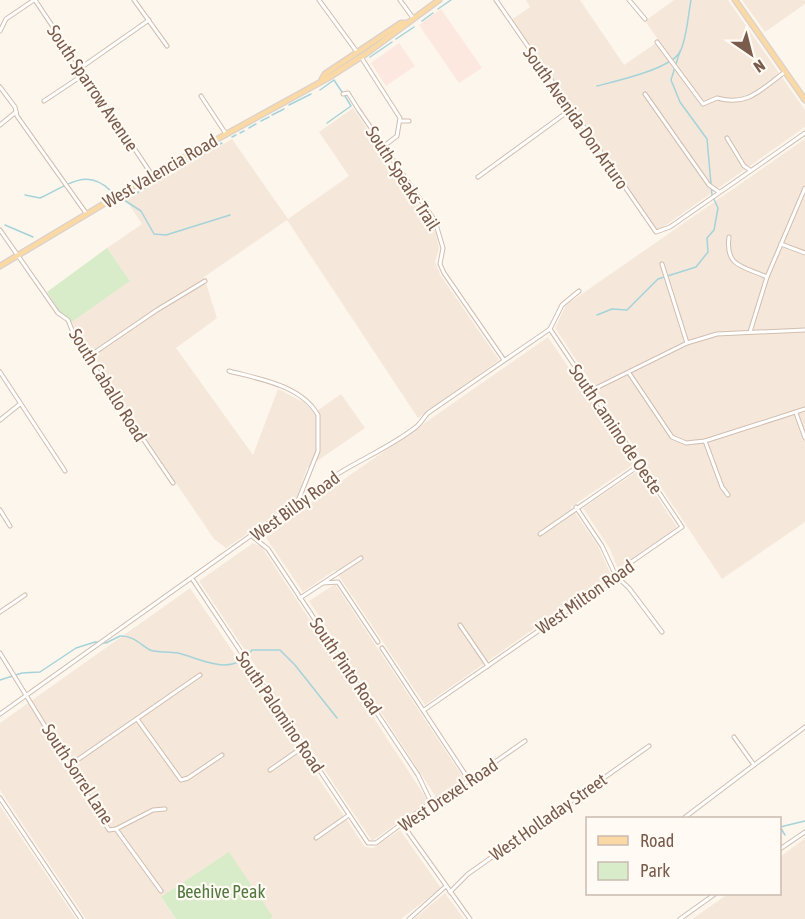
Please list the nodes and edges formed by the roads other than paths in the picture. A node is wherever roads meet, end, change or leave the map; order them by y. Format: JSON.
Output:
{"nodes":[{"id":1,"x":34,"y":0,"type":"edge"},
{"id":2,"x":134,"y":0,"type":"edge"},
{"id":3,"x":319,"y":0,"type":"edge"},
{"id":4,"x":400,"y":0,"type":"edge"},
{"id":5,"x":439,"y":0,"type":"edge"},
{"id":6,"x":496,"y":0,"type":"edge"},
{"id":7,"x":629,"y":0,"type":"edge"},
{"id":8,"x":735,"y":0,"type":"edge"},
{"id":9,"x":413,"y":18,"type":"junction"},
{"id":10,"x":645,"y":19,"type":"dead end"},
{"id":11,"x":149,"y":20,"type":"junction"},
{"id":12,"x":0,"y":31,"type":"edge"},
{"id":13,"x":657,"y":42,"type":"dead end"},
{"id":14,"x":167,"y":46,"type":"dead end"},
{"id":15,"x":359,"y":55,"type":"junction"},
{"id":16,"x":79,"y":69,"type":"junction"},
{"id":17,"x":786,"y":72,"type":"junction"},
{"id":18,"x":83,"y":75,"type":"junction"},
{"id":19,"x":0,"y":87,"type":"edge"},
{"id":20,"x":343,"y":94,"type":"dead end"},
{"id":21,"x":645,"y":94,"type":"dead end"},
{"id":22,"x":201,"y":96,"type":"dead end"},
{"id":23,"x":44,"y":100,"type":"dead end"},
{"id":24,"x":805,"y":100,"type":"edge"},
{"id":25,"x":570,"y":110,"type":"junction"},
{"id":26,"x":16,"y":112,"type":"junction"},
{"id":27,"x":401,"y":121,"type":"junction"},
{"id":28,"x":409,"y":121,"type":"dead end"},
{"id":29,"x":0,"y":125,"type":"edge"},
{"id":30,"x":400,"y":128,"type":"junction"},
{"id":31,"x":405,"y":129,"type":"dead end"},
{"id":32,"x":805,"y":133,"type":"edge"},
{"id":33,"x":226,"y":134,"type":"junction"},
{"id":34,"x":726,"y":138,"type":"dead end"},
{"id":35,"x":384,"y":146,"type":"junction"},
{"id":36,"x":752,"y":170,"type":"junction"},
{"id":37,"x":152,"y":175,"type":"junction"},
{"id":38,"x":478,"y":177,"type":"dead end"},
{"id":39,"x":805,"y":188,"type":"edge"},
{"id":40,"x":721,"y":192,"type":"junction"},
{"id":41,"x":86,"y":213,"type":"junction"},
{"id":42,"x":0,"y":230,"type":"edge"},
{"id":43,"x":729,"y":237,"type":"dead end"},
{"id":44,"x":782,"y":244,"type":"junction"},
{"id":45,"x":805,"y":253,"type":"edge"},
{"id":46,"x":18,"y":254,"type":"junction"},
{"id":47,"x":662,"y":264,"type":"dead end"},
{"id":48,"x":0,"y":266,"type":"edge"},
{"id":49,"x":767,"y":277,"type":"junction"},
{"id":50,"x":205,"y":281,"type":"dead end"},
{"id":51,"x":579,"y":291,"type":"dead end"},
{"id":52,"x":550,"y":329,"type":"junction"},
{"id":53,"x":805,"y":330,"type":"edge"},
{"id":54,"x":750,"y":332,"type":"junction"},
{"id":55,"x":687,"y":343,"type":"junction"},
{"id":56,"x":88,"y":357,"type":"junction"},
{"id":57,"x":504,"y":360,"type":"junction"},
{"id":58,"x":229,"y":371,"type":"dead end"},
{"id":59,"x":0,"y":372,"type":"edge"},
{"id":60,"x":629,"y":374,"type":"junction"},
{"id":61,"x":590,"y":391,"type":"junction"},
{"id":62,"x":20,"y":404,"type":"junction"},
{"id":63,"x":805,"y":410,"type":"edge"},
{"id":64,"x":795,"y":413,"type":"junction"},
{"id":65,"x":0,"y":420,"type":"edge"},
{"id":66,"x":137,"y":432,"type":"junction"},
{"id":67,"x":131,"y":436,"type":"dead end"},
{"id":68,"x":805,"y":438,"type":"edge"},
{"id":69,"x":705,"y":441,"type":"junction"},
{"id":70,"x":639,"y":465,"type":"junction"},
{"id":71,"x":65,"y":471,"type":"dead end"},
{"id":72,"x":173,"y":483,"type":"dead end"},
{"id":73,"x":728,"y":495,"type":"dead end"},
{"id":74,"x":296,"y":506,"type":"junction"},
{"id":75,"x":576,"y":507,"type":"junction"},
{"id":76,"x":0,"y":510,"type":"edge"},
{"id":77,"x":10,"y":526,"type":"dead end"},
{"id":78,"x":682,"y":527,"type":"joint"},
{"id":79,"x":540,"y":534,"type":"dead end"},
{"id":80,"x":253,"y":537,"type":"junction"},
{"id":81,"x":361,"y":558,"type":"dead end"},
{"id":82,"x":616,"y":576,"type":"junction"},
{"id":83,"x":193,"y":580,"type":"junction"},
{"id":84,"x":323,"y":583,"type":"junction"},
{"id":85,"x":25,"y":594,"type":"dead end"},
{"id":86,"x":300,"y":598,"type":"junction"},
{"id":87,"x":0,"y":612,"type":"edge"},
{"id":88,"x":460,"y":625,"type":"dead end"},
{"id":89,"x":662,"y":632,"type":"dead end"},
{"id":90,"x":378,"y":642,"type":"dead end"},
{"id":91,"x":382,"y":648,"type":"dead end"},
{"id":92,"x":0,"y":653,"type":"edge"},
{"id":93,"x":488,"y":666,"type":"junction"},
{"id":94,"x":200,"y":675,"type":"dead end"},
{"id":95,"x":27,"y":696,"type":"junction"},
{"id":96,"x":424,"y":710,"type":"junction"},
{"id":97,"x":0,"y":714,"type":"edge"},
{"id":98,"x":137,"y":719,"type":"junction"},
{"id":99,"x":805,"y":727,"type":"edge"},
{"id":100,"x":734,"y":737,"type":"dead end"},
{"id":101,"x":525,"y":741,"type":"dead end"},
{"id":102,"x":650,"y":746,"type":"dead end"},
{"id":103,"x":303,"y":747,"type":"junction"},
{"id":104,"x":222,"y":755,"type":"dead end"},
{"id":105,"x":70,"y":765,"type":"junction"},
{"id":106,"x":754,"y":765,"type":"junction"},
{"id":107,"x":270,"y":770,"type":"dead end"},
{"id":108,"x":469,"y":780,"type":"junction"},
{"id":109,"x":0,"y":798,"type":"edge"},
{"id":110,"x":431,"y":802,"type":"junction"},
{"id":111,"x":165,"y":809,"type":"dead end"},
{"id":112,"x":349,"y":815,"type":"junction"},
{"id":113,"x":687,"y":817,"type":"edge"},
{"id":114,"x":403,"y":825,"type":"junction"},
{"id":115,"x":116,"y":829,"type":"junction"},
{"id":116,"x":805,"y":832,"type":"edge"},
{"id":117,"x":316,"y":838,"type":"dead end"},
{"id":118,"x":368,"y":843,"type":"joint"},
{"id":119,"x":781,"y":848,"type":"edge"},
{"id":120,"x":446,"y":886,"type":"junction"},
{"id":121,"x":160,"y":891,"type":"dead end"},
{"id":122,"x":450,"y":892,"type":"junction"},
{"id":123,"x":713,"y":895,"type":"edge"},
{"id":124,"x":81,"y":919,"type":"edge"},
{"id":125,"x":409,"y":919,"type":"edge"},
{"id":126,"x":470,"y":919,"type":"edge"},
{"id":127,"x":680,"y":919,"type":"edge"}],
"edges":[{"from":1,"to":12,"type":"street"},
{"from":1,"to":16,"type":"street","name":"South Sparrow Avenue"},
{"from":2,"to":11,"type":"street"},
{"from":3,"to":15,"type":"street"},
{"from":4,"to":9,"type":"street"},
{"from":5,"to":9,"type":"main road","name":"West Valencia Road"},
{"from":6,"to":25,"type":"street","name":"South Avenida Don Arturo"},
{"from":7,"to":10,"type":"street"},
{"from":8,"to":17,"type":"main road"},
{"from":9,"to":15,"type":"main road","name":"West Valencia Road"},
{"from":11,"to":14,"type":"street"},
{"from":11,"to":16,"type":"street"},
{"from":13,"to":17,"type":"street"},
{"from":15,"to":27,"type":"street"},
{"from":15,"to":33,"type":"main road","name":"West Valencia Road"},
{"from":16,"to":18,"type":"street","name":"South Sparrow Avenue"},
{"from":17,"to":24,"type":"main road"},
{"from":18,"to":23,"type":"street"},
{"from":18,"to":37,"type":"street","name":"South Sparrow Avenue"},
{"from":19,"to":26,"type":"street"},
{"from":20,"to":35,"type":"street","name":"South Speaks Trail"},
{"from":21,"to":40,"type":"street"},
{"from":22,"to":33,"type":"street"},
{"from":25,"to":38,"type":"street"},
{"from":25,"to":40,"type":"street","name":"South Avenida Don Arturo"},
{"from":26,"to":29,"type":"street"},
{"from":26,"to":41,"type":"street"},
{"from":27,"to":28,"type":"street"},
{"from":27,"to":30,"type":"street"},
{"from":30,"to":31,"type":"street"},
{"from":30,"to":35,"type":"street"},
{"from":32,"to":36,"type":"street"},
{"from":33,"to":37,"type":"main road","name":"West Valencia Road"},
{"from":34,"to":36,"type":"street"},
{"from":35,"to":57,"type":"street","name":"South Speaks Trail"},
{"from":36,"to":40,"type":"street"},
{"from":37,"to":41,"type":"main road","name":"West Valencia Road"},
{"from":39,"to":44,"type":"street"},
{"from":41,"to":46,"type":"main road","name":"West Valencia Road"},
{"from":42,"to":46,"type":"street","name":"South Caballo Road"},
{"from":43,"to":49,"type":"street"},
{"from":44,"to":45,"type":"street"},
{"from":44,"to":49,"type":"street"},
{"from":46,"to":48,"type":"main road","name":"West Valencia Road"},
{"from":46,"to":56,"type":"street","name":"South Caballo Road"},
{"from":47,"to":55,"type":"street"},
{"from":49,"to":54,"type":"street"},
{"from":50,"to":56,"type":"street"},
{"from":51,"to":52,"type":"street","name":"West Bilby Road"},
{"from":52,"to":57,"type":"street","name":"West Bilby Road"},
{"from":52,"to":61,"type":"street","name":"South Camino de Oeste"},
{"from":53,"to":54,"type":"street"},
{"from":54,"to":55,"type":"street"},
{"from":55,"to":60,"type":"street"},
{"from":56,"to":66,"type":"street","name":"South Caballo Road"},
{"from":57,"to":74,"type":"street","name":"West Bilby Road"},
{"from":58,"to":74,"type":"street"},
{"from":59,"to":62,"type":"street"},
{"from":60,"to":61,"type":"street"},
{"from":60,"to":69,"type":"street"},
{"from":61,"to":70,"type":"street","name":"South Camino de Oeste"},
{"from":62,"to":65,"type":"street"},
{"from":62,"to":71,"type":"street"},
{"from":63,"to":64,"type":"street"},
{"from":64,"to":68,"type":"street"},
{"from":64,"to":69,"type":"street"},
{"from":66,"to":67,"type":"street"},
{"from":66,"to":72,"type":"street","name":"South Caballo Road"},
{"from":69,"to":73,"type":"street"},
{"from":70,"to":75,"type":"street"},
{"from":70,"to":78,"type":"street","name":"South Camino de Oeste"},
{"from":74,"to":80,"type":"street","name":"West Bilby Road"},
{"from":75,"to":79,"type":"street"},
{"from":75,"to":82,"type":"street"},
{"from":76,"to":77,"type":"street"},
{"from":78,"to":82,"type":"street","name":"West Milton Road"},
{"from":80,"to":83,"type":"street","name":"West Bilby Road"},
{"from":80,"to":86,"type":"street","name":"South Pinto Road"},
{"from":81,"to":84,"type":"street"},
{"from":82,"to":89,"type":"street"},
{"from":82,"to":93,"type":"street","name":"West Milton Road"},
{"from":83,"to":95,"type":"street","name":"West Bilby Road"},
{"from":83,"to":103,"type":"street","name":"South Palomino Road"},
{"from":84,"to":86,"type":"street"},
{"from":84,"to":90,"type":"street"},
{"from":85,"to":87,"type":"street"},
{"from":86,"to":110,"type":"street","name":"South Pinto Road"},
{"from":88,"to":93,"type":"street"},
{"from":91,"to":96,"type":"street"},
{"from":92,"to":95,"type":"street","name":"South Sorrel Lane"},
{"from":93,"to":96,"type":"street","name":"West Milton Road"},
{"from":94,"to":98,"type":"street"},
{"from":95,"to":97,"type":"street","name":"West Bilby Road"},
{"from":95,"to":105,"type":"street","name":"South Sorrel Lane"},
{"from":96,"to":108,"type":"street"},
{"from":98,"to":104,"type":"street"},
{"from":98,"to":105,"type":"street"},
{"from":99,"to":106,"type":"street"},
{"from":100,"to":106,"type":"street"},
{"from":101,"to":108,"type":"street","name":"West Drexel Road"},
{"from":102,"to":122,"type":"street","name":"West Holladay Street"},
{"from":103,"to":107,"type":"street"},
{"from":103,"to":112,"type":"street","name":"South Palomino Road"},
{"from":105,"to":115,"type":"street","name":"South Sorrel Lane"},
{"from":106,"to":113,"type":"street"},
{"from":108,"to":110,"type":"street","name":"West Drexel Road"},
{"from":109,"to":124,"type":"street"},
{"from":110,"to":114,"type":"street","name":"West Drexel Road"},
{"from":111,"to":115,"type":"street"},
{"from":112,"to":117,"type":"street"},
{"from":112,"to":118,"type":"street","name":"South Palomino Road"},
{"from":114,"to":118,"type":"street","name":"West Drexel Road"},
{"from":114,"to":120,"type":"street"},
{"from":115,"to":121,"type":"street","name":"South Sorrel Lane"},
{"from":116,"to":119,"type":"street"},
{"from":120,"to":122,"type":"street"},
{"from":120,"to":125,"type":"street"},
{"from":122,"to":126,"type":"street"},
{"from":123,"to":127,"type":"street"}]}
